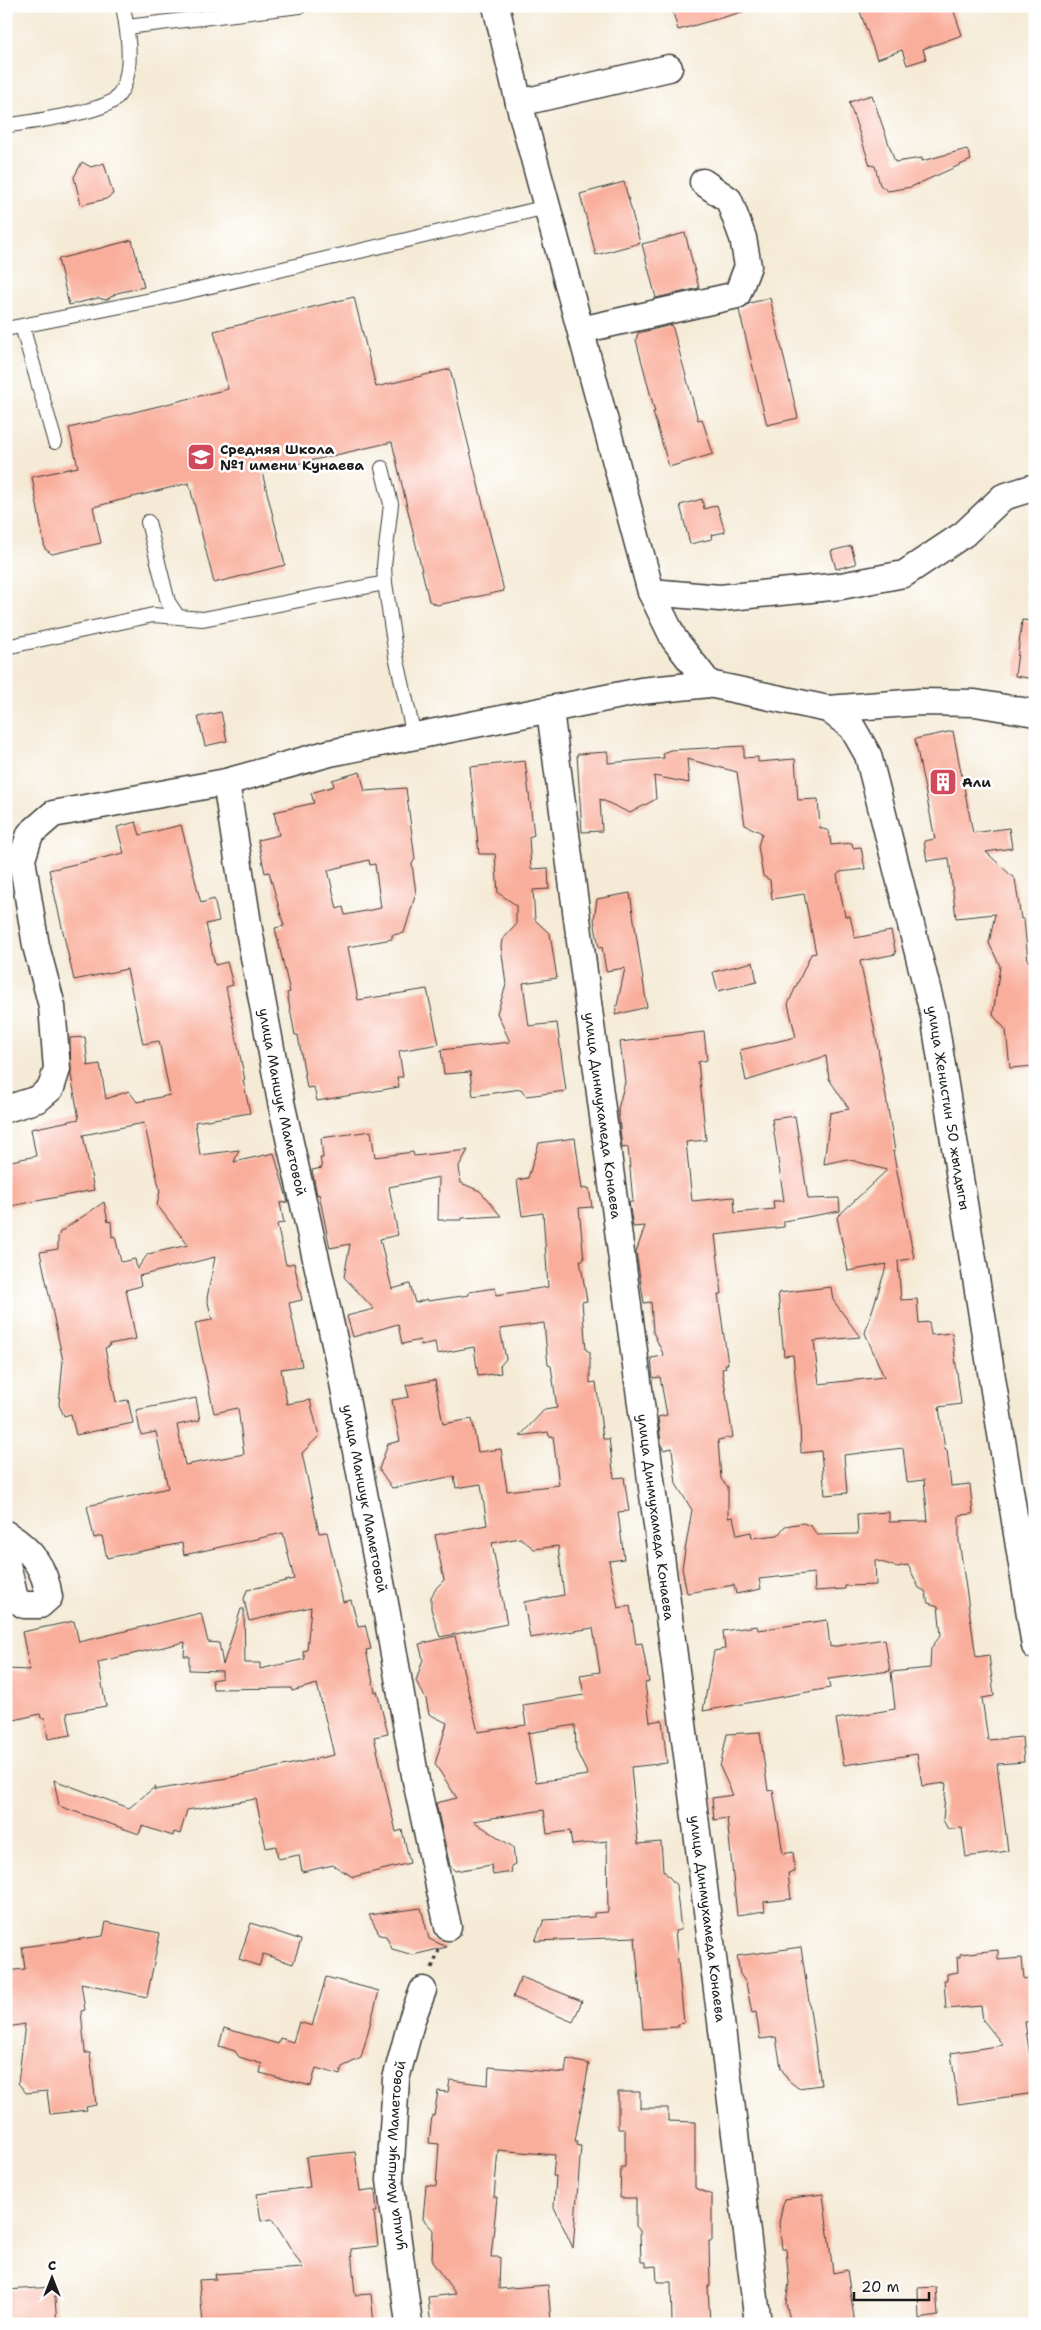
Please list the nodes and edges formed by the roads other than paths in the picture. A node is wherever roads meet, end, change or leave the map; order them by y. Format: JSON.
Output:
{"nodes":[{"id":1,"x":123,"y":6,"type":"edge"},
{"id":2,"x":300,"y":6,"type":"edge"},
{"id":3,"x":496,"y":6,"type":"edge"},
{"id":4,"x":262,"y":8,"type":"edge"},
{"id":5,"x":127,"y":27,"type":"junction"},
{"id":6,"x":669,"y":68,"type":"dead end"},
{"id":7,"x":519,"y":103,"type":"junction"},
{"id":8,"x":6,"y":126,"type":"edge"},
{"id":9,"x":703,"y":182,"type":"dead end"},
{"id":10,"x":547,"y":207,"type":"junction"},
{"id":11,"x":22,"y":326,"type":"junction"},
{"id":12,"x":6,"y":329,"type":"edge"},
{"id":13,"x":581,"y":330,"type":"junction"},
{"id":14,"x":55,"y":442,"type":"dead end"},
{"id":15,"x":382,"y":468,"type":"dead end"},
{"id":16,"x":1035,"y":486,"type":"edge"},
{"id":17,"x":148,"y":522,"type":"dead end"},
{"id":18,"x":385,"y":583,"type":"junction"},
{"id":19,"x":651,"y":592,"type":"junction"},
{"id":20,"x":178,"y":617,"type":"junction"},
{"id":21,"x":6,"y":647,"type":"edge"},
{"id":22,"x":710,"y":684,"type":"junction"},
{"id":23,"x":828,"y":709,"type":"junction"},
{"id":24,"x":550,"y":710,"type":"junction"},
{"id":25,"x":1035,"y":713,"type":"edge"},
{"id":26,"x":414,"y":736,"type":"junction"},
{"id":27,"x":226,"y":782,"type":"junction"},
{"id":28,"x":6,"y":1109,"type":"edge"},
{"id":29,"x":6,"y":1534,"type":"edge"},
{"id":30,"x":6,"y":1560,"type":"edge"},
{"id":31,"x":1035,"y":1646,"type":"edge"},
{"id":32,"x":448,"y":1927,"type":"road end"},
{"id":33,"x":423,"y":1990,"type":"road end"},
{"id":34,"x":409,"y":2324,"type":"edge"},
{"id":35,"x":758,"y":2324,"type":"edge"}],
"edges":[{"from":1,"to":5,"type":"lane"},
{"from":2,"to":4,"type":"lane"},
{"from":3,"to":7,"type":"street"},
{"from":4,"to":5,"type":"lane"},
{"from":5,"to":8,"type":"lane"},
{"from":6,"to":7,"type":"street"},
{"from":7,"to":10,"type":"street"},
{"from":9,"to":13,"type":"street"},
{"from":10,"to":11,"type":"lane"},
{"from":10,"to":13,"type":"street"},
{"from":11,"to":12,"type":"lane"},
{"from":11,"to":14,"type":"lane"},
{"from":13,"to":19,"type":"street"},
{"from":15,"to":18,"type":"lane"},
{"from":16,"to":19,"type":"street"},
{"from":17,"to":20,"type":"lane"},
{"from":18,"to":20,"type":"lane"},
{"from":18,"to":26,"type":"lane"},
{"from":19,"to":22,"type":"street"},
{"from":20,"to":21,"type":"lane"},
{"from":22,"to":23,"type":"street","name":"улица Женистин 50 жылдыгы"},
{"from":22,"to":24,"type":"street","name":"улица Женистин 50 жылдыгы"},
{"from":23,"to":25,"type":"street"},
{"from":23,"to":31,"type":"street","name":"улица Женистин 50 жылдыгы"},
{"from":24,"to":26,"type":"street","name":"улица Женистин 50 жылдыгы"},
{"from":24,"to":35,"type":"street","name":"улица Динмухамеда Конаева"},
{"from":26,"to":27,"type":"street","name":"улица Женистин 50 жылдыгы"},
{"from":27,"to":28,"type":"street"},
{"from":27,"to":32,"type":"street","name":"улица Маншук Маметовой"},
{"from":29,"to":30,"type":"street"},
{"from":33,"to":34,"type":"street","name":"улица Маншук Маметовой"}]}
